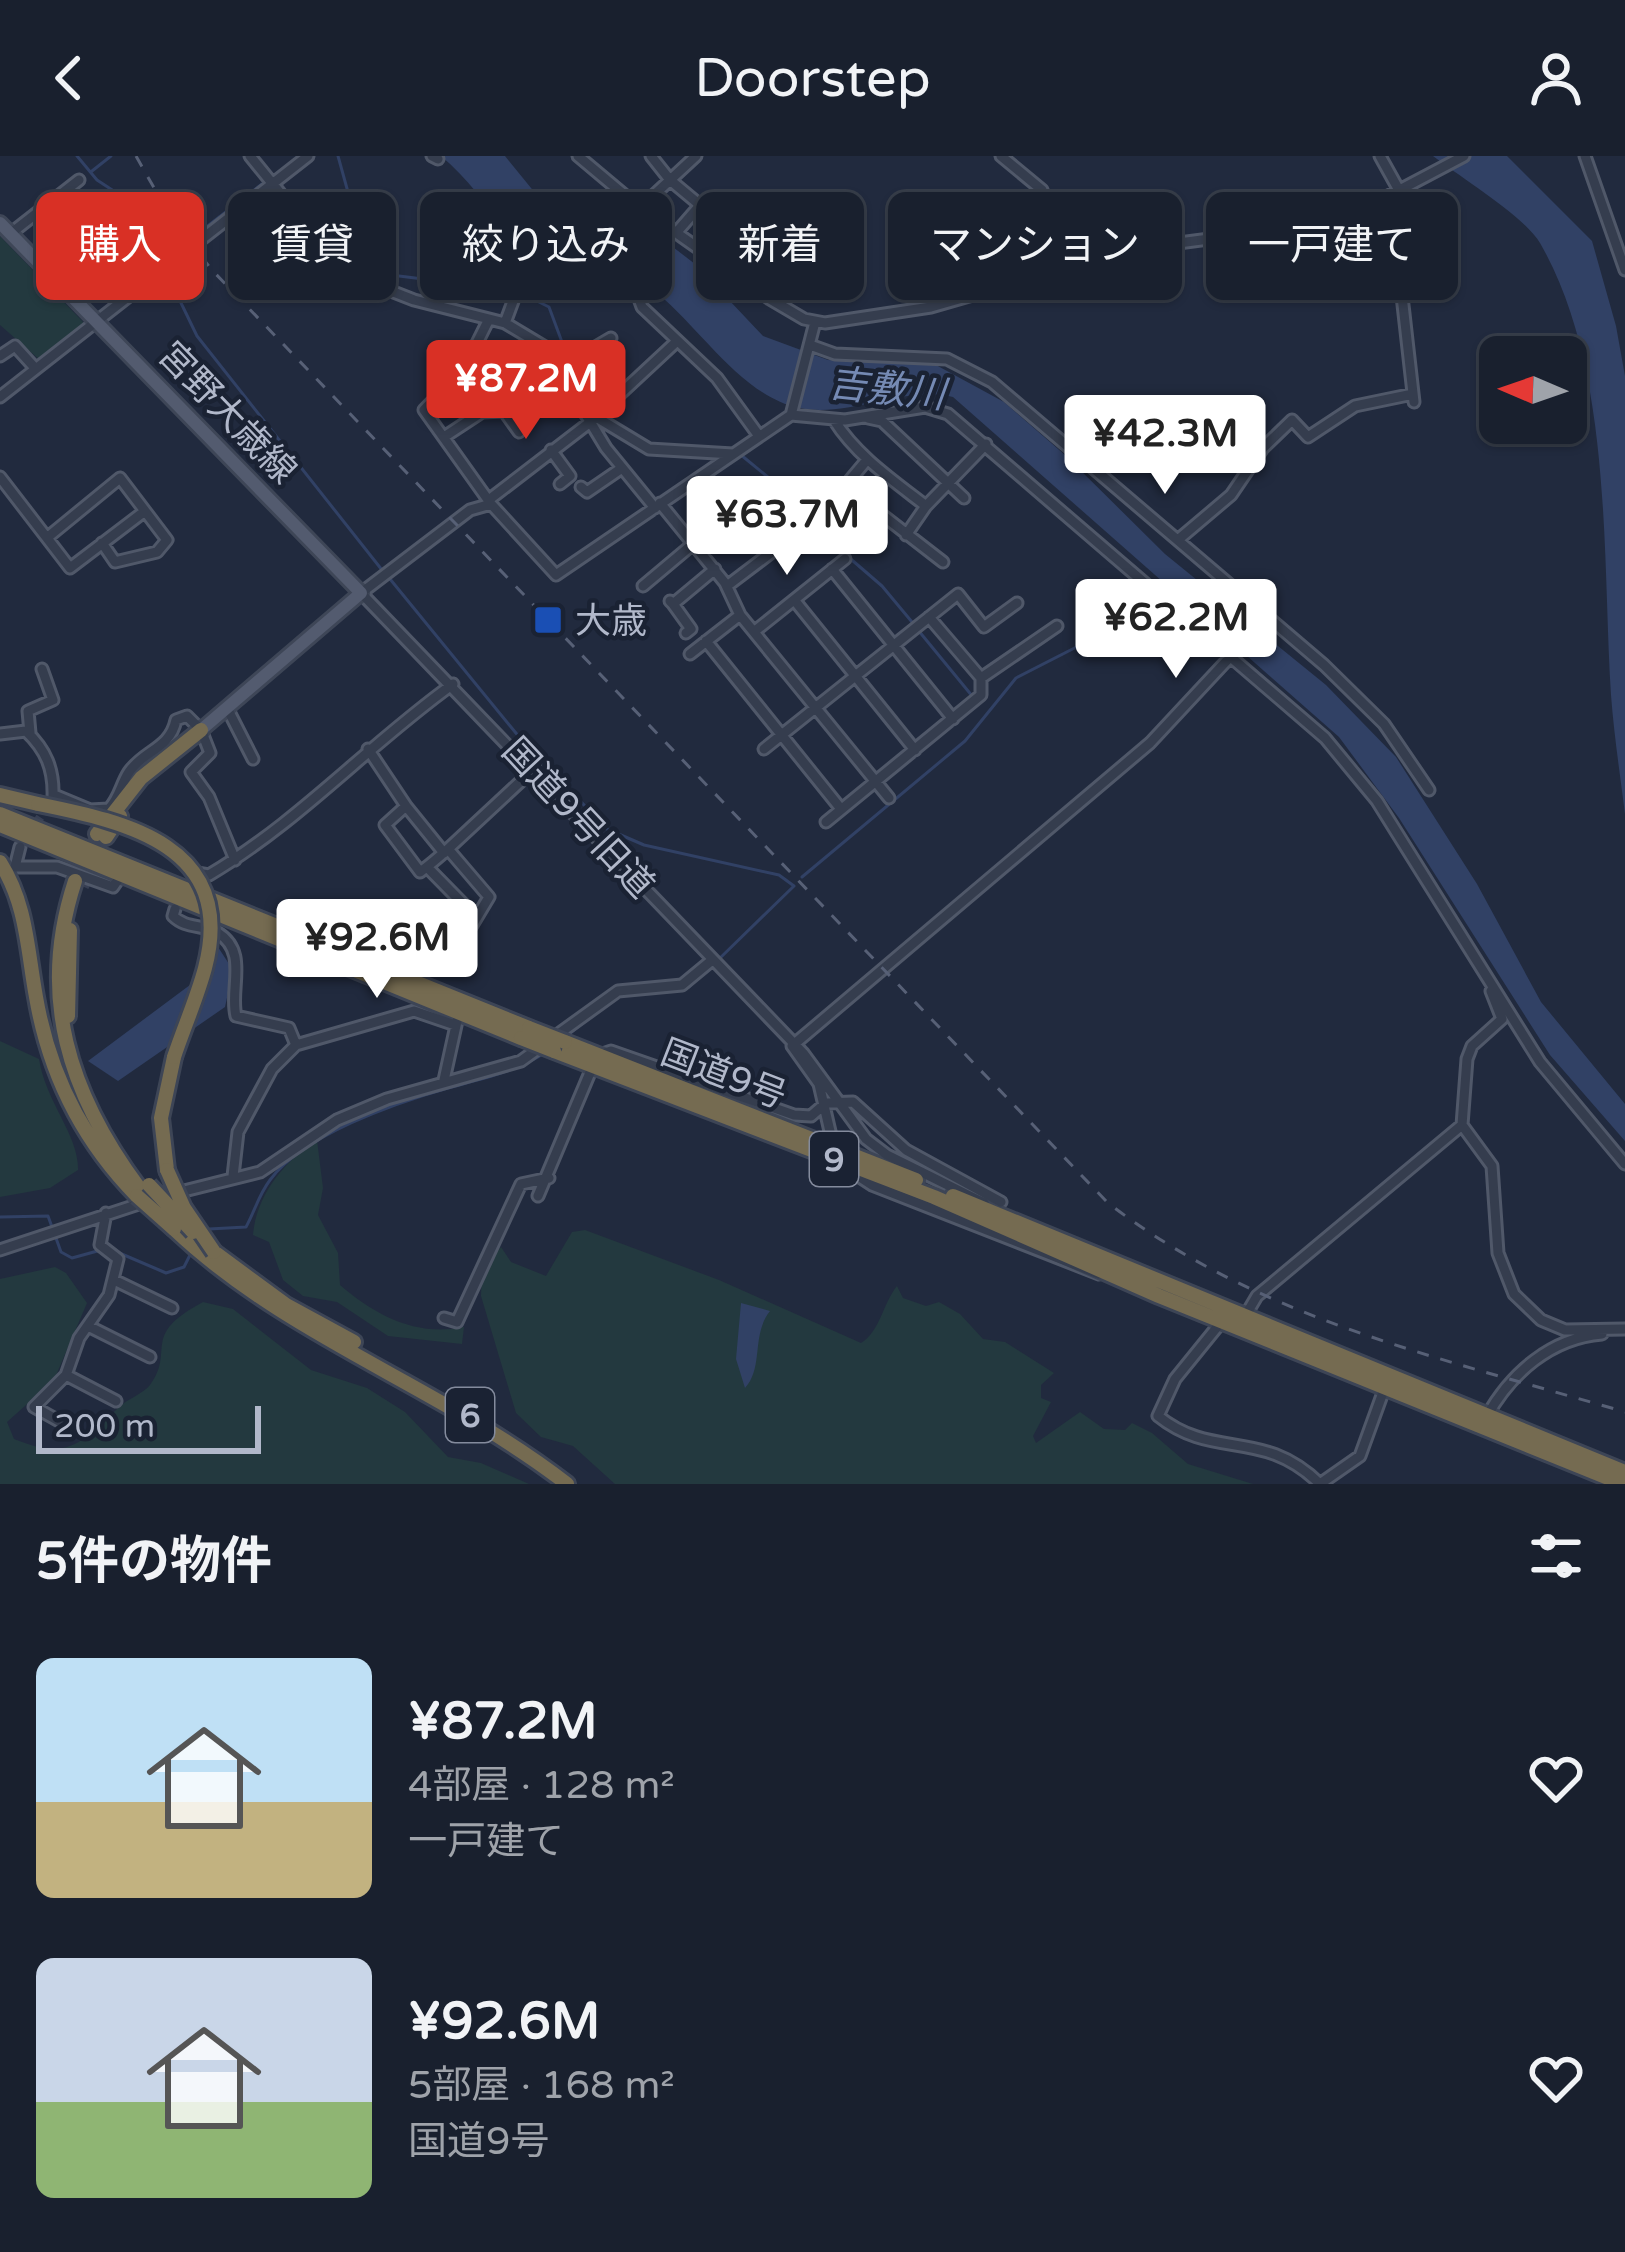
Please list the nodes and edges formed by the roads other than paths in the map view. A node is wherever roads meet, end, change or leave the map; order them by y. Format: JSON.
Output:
{"nodes":[{"id":1,"x":250,"y":156,"type":"edge"},
{"id":2,"x":308,"y":156,"type":"edge"},
{"id":3,"x":578,"y":156,"type":"edge"},
{"id":4,"x":650,"y":156,"type":"edge"},
{"id":5,"x":695,"y":156,"type":"edge"},
{"id":6,"x":1001,"y":156,"type":"edge"},
{"id":7,"x":1380,"y":156,"type":"edge"},
{"id":8,"x":1464,"y":156,"type":"edge"},
{"id":9,"x":1586,"y":156,"type":"edge"},
{"id":10,"x":80,"y":180,"type":"dead end"},
{"id":11,"x":670,"y":180,"type":"junction"},
{"id":12,"x":272,"y":182,"type":"junction"},
{"id":13,"x":1404,"y":190,"type":"junction"},
{"id":14,"x":622,"y":192,"type":"edge"},
{"id":15,"x":655,"y":192,"type":"edge"},
{"id":16,"x":1043,"y":192,"type":"edge"},
{"id":17,"x":696,"y":202,"type":"edge"},
{"id":18,"x":696,"y":210,"type":"dead end"},
{"id":19,"x":5,"y":228,"type":"edge"},
{"id":20,"x":672,"y":230,"type":"edge"},
{"id":21,"x":676,"y":233,"type":"junction"},
{"id":22,"x":1182,"y":243,"type":"edge"},
{"id":23,"x":1625,"y":270,"type":"edge"},
{"id":24,"x":514,"y":300,"type":"edge"},
{"id":25,"x":643,"y":300,"type":"edge"},
{"id":26,"x":956,"y":300,"type":"edge"},
{"id":27,"x":489,"y":320,"type":"junction"},
{"id":28,"x":99,"y":321,"type":"junction"},
{"id":29,"x":815,"y":322,"type":"junction"},
{"id":30,"x":505,"y":323,"type":"junction"},
{"id":31,"x":611,"y":338,"type":"dead end"},
{"id":32,"x":675,"y":343,"type":"junction"},
{"id":33,"x":810,"y":345,"type":"junction"},
{"id":34,"x":0,"y":356,"type":"edge"},
{"id":35,"x":35,"y":368,"type":"junction"},
{"id":36,"x":560,"y":368,"type":"junction"},
{"id":37,"x":0,"y":397,"type":"edge"},
{"id":38,"x":792,"y":412,"type":"junction"},
{"id":39,"x":863,"y":417,"type":"junction"},
{"id":40,"x":833,"y":419,"type":"junction"},
{"id":41,"x":593,"y":420,"type":"junction"},
{"id":42,"x":519,"y":432,"type":"dead end"},
{"id":43,"x":760,"y":436,"type":"junction"},
{"id":44,"x":444,"y":437,"type":"junction"},
{"id":45,"x":986,"y":444,"type":"junction"},
{"id":46,"x":551,"y":450,"type":"junction"},
{"id":47,"x":733,"y":454,"type":"junction"},
{"id":48,"x":866,"y":460,"type":"junction"},
{"id":49,"x":622,"y":468,"type":"junction"},
{"id":50,"x":580,"y":470,"type":"dead end"},
{"id":51,"x":570,"y":476,"type":"junction"},
{"id":52,"x":0,"y":477,"type":"edge"},
{"id":53,"x":952,"y":482,"type":"junction"},
{"id":54,"x":560,"y":484,"type":"dead end"},
{"id":55,"x":581,"y":487,"type":"dead end"},
{"id":56,"x":770,"y":495,"type":"dead end"},
{"id":57,"x":964,"y":498,"type":"dead end"},
{"id":58,"x":490,"y":501,"type":"junction"},
{"id":59,"x":658,"y":505,"type":"junction"},
{"id":60,"x":926,"y":506,"type":"junction"},
{"id":61,"x":145,"y":511,"type":"junction"},
{"id":62,"x":906,"y":535,"type":"junction"},
{"id":63,"x":793,"y":536,"type":"dead end"},
{"id":64,"x":48,"y":537,"type":"junction"},
{"id":65,"x":1179,"y":539,"type":"junction"},
{"id":66,"x":102,"y":543,"type":"junction"},
{"id":67,"x":697,"y":548,"type":"junction"},
{"id":68,"x":845,"y":559,"type":"dead end"},
{"id":69,"x":943,"y":562,"type":"dead end"},
{"id":70,"x":715,"y":569,"type":"junction"},
{"id":71,"x":832,"y":569,"type":"junction"},
{"id":72,"x":643,"y":586,"type":"dead end"},
{"id":73,"x":727,"y":586,"type":"junction"},
{"id":74,"x":361,"y":592,"type":"junction"},
{"id":75,"x":795,"y":601,"type":"junction"},
{"id":76,"x":1017,"y":603,"type":"dead end"},
{"id":77,"x":740,"y":615,"type":"junction"},
{"id":78,"x":929,"y":616,"type":"junction"},
{"id":79,"x":1057,"y":626,"type":"dead end"},
{"id":80,"x":691,"y":629,"type":"dead end"},
{"id":81,"x":755,"y":631,"type":"junction"},
{"id":82,"x":706,"y":641,"type":"junction"},
{"id":83,"x":892,"y":643,"type":"junction"},
{"id":84,"x":1228,"y":652,"type":"junction"},
{"id":85,"x":690,"y":654,"type":"dead end"},
{"id":86,"x":42,"y":669,"type":"dead end"},
{"id":87,"x":854,"y":675,"type":"junction"},
{"id":88,"x":981,"y":677,"type":"junction"},
{"id":89,"x":453,"y":685,"type":"junction"},
{"id":90,"x":813,"y":706,"type":"junction"},
{"id":91,"x":227,"y":708,"type":"junction"},
{"id":92,"x":953,"y":719,"type":"junction"},
{"id":93,"x":201,"y":730,"type":"junction"},
{"id":94,"x":30,"y":733,"type":"junction"},
{"id":95,"x":0,"y":734,"type":"edge"},
{"id":96,"x":780,"y":734,"type":"junction"},
{"id":97,"x":368,"y":749,"type":"junction"},
{"id":98,"x":764,"y":749,"type":"dead end"},
{"id":99,"x":915,"y":750,"type":"junction"},
{"id":100,"x":253,"y":759,"type":"dead end"},
{"id":101,"x":535,"y":769,"type":"junction"},
{"id":102,"x":875,"y":782,"type":"junction"},
{"id":103,"x":1429,"y":790,"type":"dead end"},
{"id":104,"x":0,"y":795,"type":"edge"},
{"id":105,"x":889,"y":798,"type":"dead end"},
{"id":106,"x":47,"y":801,"type":"junction"},
{"id":107,"x":406,"y":806,"type":"junction"},
{"id":108,"x":841,"y":809,"type":"junction"},
{"id":109,"x":0,"y":814,"type":"edge"},
{"id":110,"x":826,"y":822,"type":"dead end"},
{"id":111,"x":0,"y":825,"type":"edge"},
{"id":112,"x":101,"y":836,"type":"tunnel mouth"},
{"id":113,"x":20,"y":847,"type":"dead end"},
{"id":114,"x":446,"y":851,"type":"junction"},
{"id":115,"x":235,"y":860,"type":"junction"},
{"id":116,"x":0,"y":862,"type":"edge"},
{"id":117,"x":427,"y":867,"type":"junction"},
{"id":118,"x":123,"y":871,"type":"junction"},
{"id":119,"x":186,"y":882,"type":"dead end"},
{"id":120,"x":79,"y":884,"type":"tunnel mouth"},
{"id":121,"x":175,"y":909,"type":"dead end"},
{"id":122,"x":474,"y":915,"type":"junction"},
{"id":123,"x":448,"y":946,"type":"dead end"},
{"id":124,"x":711,"y":961,"type":"junction"},
{"id":125,"x":1492,"y":986,"type":"junction"},
{"id":126,"x":458,"y":1019,"type":"junction"},
{"id":127,"x":525,"y":1033,"type":"junction"},
{"id":128,"x":296,"y":1045,"type":"junction"},
{"id":129,"x":793,"y":1046,"type":"junction"},
{"id":130,"x":595,"y":1061,"type":"junction"},
{"id":131,"x":72,"y":1078,"type":"junction"},
{"id":132,"x":444,"y":1080,"type":"junction"},
{"id":133,"x":839,"y":1101,"type":"junction"},
{"id":134,"x":826,"y":1103,"type":"junction"},
{"id":135,"x":1462,"y":1125,"type":"junction"},
{"id":136,"x":832,"y":1140,"type":"dead end"},
{"id":137,"x":1625,"y":1164,"type":"edge"},
{"id":138,"x":846,"y":1168,"type":"dead end"},
{"id":139,"x":233,"y":1176,"type":"junction"},
{"id":140,"x":549,"y":1178,"type":"junction"},
{"id":141,"x":142,"y":1191,"type":"junction"},
{"id":142,"x":538,"y":1196,"type":"dead end"},
{"id":143,"x":1003,"y":1210,"type":"junction"},
{"id":144,"x":106,"y":1213,"type":"junction"},
{"id":145,"x":0,"y":1250,"type":"edge"},
{"id":146,"x":211,"y":1257,"type":"junction"},
{"id":147,"x":1110,"y":1276,"type":"junction"},
{"id":148,"x":114,"y":1280,"type":"junction"},
{"id":149,"x":172,"y":1307,"type":"dead end"},
{"id":150,"x":444,"y":1318,"type":"dead end"},
{"id":151,"x":1244,"y":1318,"type":"junction"},
{"id":152,"x":1222,"y":1321,"type":"junction"},
{"id":153,"x":88,"y":1326,"type":"junction"},
{"id":154,"x":1565,"y":1330,"type":"junction"},
{"id":155,"x":1625,"y":1331,"type":"edge"},
{"id":156,"x":1542,"y":1356,"type":"junction"},
{"id":157,"x":150,"y":1358,"type":"dead end"},
{"id":158,"x":66,"y":1375,"type":"junction"},
{"id":159,"x":1385,"y":1388,"type":"junction"},
{"id":160,"x":116,"y":1401,"type":"dead end"},
{"id":161,"x":1487,"y":1416,"type":"junction"},
{"id":162,"x":75,"y":1430,"type":"dead end"},
{"id":163,"x":1625,"y":1472,"type":"edge"},
{"id":164,"x":571,"y":1484,"type":"edge"},
{"id":165,"x":1320,"y":1484,"type":"edge"},
{"id":166,"x":1623,"y":1484,"type":"edge"}],
"edges":[{"from":1,"to":12,"type":"street"},
{"from":2,"to":12,"type":"street"},
{"from":3,"to":14,"type":"street"},
{"from":4,"to":11,"type":"street"},
{"from":5,"to":11,"type":"street"},
{"from":6,"to":16,"type":"street"},
{"from":7,"to":13,"type":"street"},
{"from":8,"to":13,"type":"street"},
{"from":9,"to":23,"type":"street"},
{"from":10,"to":19,"type":"street"},
{"from":11,"to":15,"type":"street"},
{"from":11,"to":17,"type":"street"},
{"from":12,"to":27,"type":"street"},
{"from":12,"to":28,"type":"street"},
{"from":13,"to":22,"type":"street"},
{"from":13,"to":65,"type":"street"},
{"from":18,"to":21,"type":"street"},
{"from":19,"to":28,"type":"main road","name":"宮野大歳線"},
{"from":20,"to":21,"type":"street"},
{"from":21,"to":29,"type":"street"},
{"from":24,"to":30,"type":"street"},
{"from":25,"to":32,"type":"street"},
{"from":26,"to":29,"type":"street"},
{"from":27,"to":30,"type":"street"},
{"from":27,"to":44,"type":"street"},
{"from":28,"to":35,"type":"street"},
{"from":28,"to":74,"type":"main road","name":"宮野大歳線"},
{"from":29,"to":33,"type":"street"},
{"from":30,"to":36,"type":"street"},
{"from":31,"to":36,"type":"street"},
{"from":32,"to":41,"type":"street"},
{"from":32,"to":43,"type":"street"},
{"from":33,"to":38,"type":"street"},
{"from":33,"to":65,"type":"street"},
{"from":34,"to":35,"type":"street"},
{"from":35,"to":37,"type":"street"},
{"from":36,"to":41,"type":"street"},
{"from":38,"to":40,"type":"street"},
{"from":38,"to":43,"type":"street"},
{"from":39,"to":40,"type":"street"},
{"from":39,"to":45,"type":"street"},
{"from":39,"to":53,"type":"street"},
{"from":40,"to":48,"type":"street"},
{"from":41,"to":46,"type":"street"},
{"from":41,"to":47,"type":"street"},
{"from":41,"to":49,"type":"street"},
{"from":42,"to":44,"type":"street"},
{"from":43,"to":47,"type":"street"},
{"from":44,"to":58,"type":"street"},
{"from":45,"to":53,"type":"street"},
{"from":45,"to":84,"type":"street"},
{"from":46,"to":51,"type":"street"},
{"from":46,"to":58,"type":"street"},
{"from":47,"to":59,"type":"street"},
{"from":48,"to":60,"type":"street"},
{"from":48,"to":62,"type":"street"},
{"from":49,"to":55,"type":"street"},
{"from":49,"to":59,"type":"street"},
{"from":50,"to":51,"type":"street"},
{"from":51,"to":54,"type":"street"},
{"from":52,"to":64,"type":"street"},
{"from":53,"to":57,"type":"street"},
{"from":53,"to":60,"type":"street"},
{"from":56,"to":67,"type":"street"},
{"from":58,"to":59,"type":"street"},
{"from":58,"to":74,"type":"street"},
{"from":59,"to":67,"type":"street"},
{"from":60,"to":62,"type":"street"},
{"from":61,"to":64,"type":"street"},
{"from":61,"to":66,"type":"street"},
{"from":61,"to":66,"type":"street"},
{"from":62,"to":69,"type":"street"},
{"from":63,"to":73,"type":"street"},
{"from":64,"to":66,"type":"street"},
{"from":65,"to":103,"type":"street"},
{"from":67,"to":70,"type":"street"},
{"from":67,"to":72,"type":"street"},
{"from":68,"to":71,"type":"street"},
{"from":70,"to":73,"type":"street"},
{"from":70,"to":80,"type":"street"},
{"from":71,"to":75,"type":"street"},
{"from":71,"to":83,"type":"street"},
{"from":73,"to":77,"type":"street"},
{"from":74,"to":89,"type":"street","name":"国道9号旧道"},
{"from":74,"to":91,"type":"main road"},
{"from":75,"to":81,"type":"street"},
{"from":75,"to":87,"type":"street"},
{"from":76,"to":78,"type":"street"},
{"from":77,"to":81,"type":"street"},
{"from":77,"to":82,"type":"street"},
{"from":78,"to":83,"type":"street"},
{"from":78,"to":88,"type":"street"},
{"from":79,"to":88,"type":"street"},
{"from":81,"to":90,"type":"street"},
{"from":82,"to":85,"type":"street"},
{"from":82,"to":96,"type":"street"},
{"from":83,"to":87,"type":"street"},
{"from":83,"to":92,"type":"street"},
{"from":84,"to":125,"type":"street"},
{"from":84,"to":129,"type":"street"},
{"from":86,"to":94,"type":"street"},
{"from":87,"to":90,"type":"street"},
{"from":87,"to":99,"type":"street"},
{"from":88,"to":92,"type":"street"},
{"from":89,"to":97,"type":"street"},
{"from":89,"to":101,"type":"street","name":"国道9号旧道"},
{"from":90,"to":96,"type":"street"},
{"from":90,"to":102,"type":"street"},
{"from":91,"to":93,"type":"main road"},
{"from":91,"to":100,"type":"street"},
{"from":92,"to":99,"type":"street"},
{"from":93,"to":106,"type":"street"},
{"from":93,"to":112,"type":"highway"},
{"from":93,"to":115,"type":"street"},
{"from":94,"to":95,"type":"street"},
{"from":94,"to":106,"type":"street"},
{"from":96,"to":98,"type":"street"},
{"from":96,"to":108,"type":"street"},
{"from":97,"to":107,"type":"street"},
{"from":97,"to":115,"type":"street"},
{"from":99,"to":102,"type":"street"},
{"from":101,"to":114,"type":"street"},
{"from":101,"to":124,"type":"street","name":"国道9号旧道"},
{"from":102,"to":105,"type":"street"},
{"from":102,"to":108,"type":"street"},
{"from":104,"to":106,"type":"highway"},
{"from":106,"to":146,"type":"highway","bridge":true},
{"from":107,"to":114,"type":"street"},
{"from":107,"to":117,"type":"street"},
{"from":108,"to":110,"type":"street"},
{"from":109,"to":118,"type":"highway","name":"国道9号","number":"9"},
{"from":111,"to":118,"type":"highway","name":"国道9号","number":"9"},
{"from":113,"to":118,"type":"street"},
{"from":114,"to":117,"type":"street"},
{"from":114,"to":122,"type":"street"},
{"from":115,"to":119,"type":"street"},
{"from":116,"to":131,"type":"highway"},
{"from":117,"to":122,"type":"street"},
{"from":118,"to":126,"type":"highway","name":"国道9号","number":"9"},
{"from":118,"to":127,"type":"highway","name":"国道9号","number":"9"},
{"from":120,"to":131,"type":"highway"},
{"from":121,"to":128,"type":"street"},
{"from":122,"to":123,"type":"street"},
{"from":124,"to":129,"type":"street","name":"国道9号旧道"},
{"from":124,"to":132,"type":"street"},
{"from":125,"to":135,"type":"street"},
{"from":125,"to":137,"type":"street"},
{"from":126,"to":127,"type":"highway","name":"国道9号","number":"9"},
{"from":126,"to":128,"type":"street"},
{"from":126,"to":132,"type":"street"},
{"from":127,"to":130,"type":"highway","name":"国道9号","number":"9","bridge":true},
{"from":128,"to":139,"type":"street"},
{"from":129,"to":133,"type":"street","name":"国道9号旧道"},
{"from":129,"to":134,"type":"street","name":"国道9号旧道"},
{"from":130,"to":134,"type":"street"},
{"from":130,"to":140,"type":"street"},
{"from":130,"to":143,"type":"highway","name":"国道9号","number":"9"},
{"from":130,"to":147,"type":"highway","name":"国道9号","number":"9"},
{"from":131,"to":141,"type":"highway"},
{"from":132,"to":139,"type":"street"},
{"from":133,"to":134,"type":"street"},
{"from":133,"to":143,"type":"street"},
{"from":133,"to":143,"type":"street","name":"国道9号旧道"},
{"from":134,"to":136,"type":"street","name":"国道9号旧道"},
{"from":135,"to":151,"type":"street"},
{"from":135,"to":154,"type":"street"},
{"from":138,"to":147,"type":"street"},
{"from":139,"to":144,"type":"street"},
{"from":140,"to":142,"type":"street"},
{"from":140,"to":150,"type":"street"},
{"from":141,"to":146,"type":"highway","bridge":true},
{"from":141,"to":146,"type":"highway","number":"6","bridge":true},
{"from":143,"to":151,"type":"highway","name":"国道9号","number":"9"},
{"from":144,"to":145,"type":"street"},
{"from":144,"to":148,"type":"street"},
{"from":146,"to":164,"type":"highway","number":"6"},
{"from":147,"to":152,"type":"highway","name":"国道9号","number":"9"},
{"from":148,"to":149,"type":"street"},
{"from":148,"to":153,"type":"street"},
{"from":151,"to":161,"type":"highway","name":"国道9号","number":"9"},
{"from":152,"to":159,"type":"highway","name":"国道9号","number":"9"},
{"from":152,"to":165,"type":"street"},
{"from":153,"to":157,"type":"street"},
{"from":153,"to":158,"type":"street"},
{"from":154,"to":155,"type":"street"},
{"from":154,"to":156,"type":"street"},
{"from":155,"to":156,"type":"street"},
{"from":156,"to":161,"type":"street"},
{"from":158,"to":160,"type":"street"},
{"from":158,"to":162,"type":"street"},
{"from":159,"to":165,"type":"street"},
{"from":159,"to":166,"type":"highway","name":"国道9号","number":"9"},
{"from":161,"to":163,"type":"highway","name":"国道9号","number":"9"}]}
